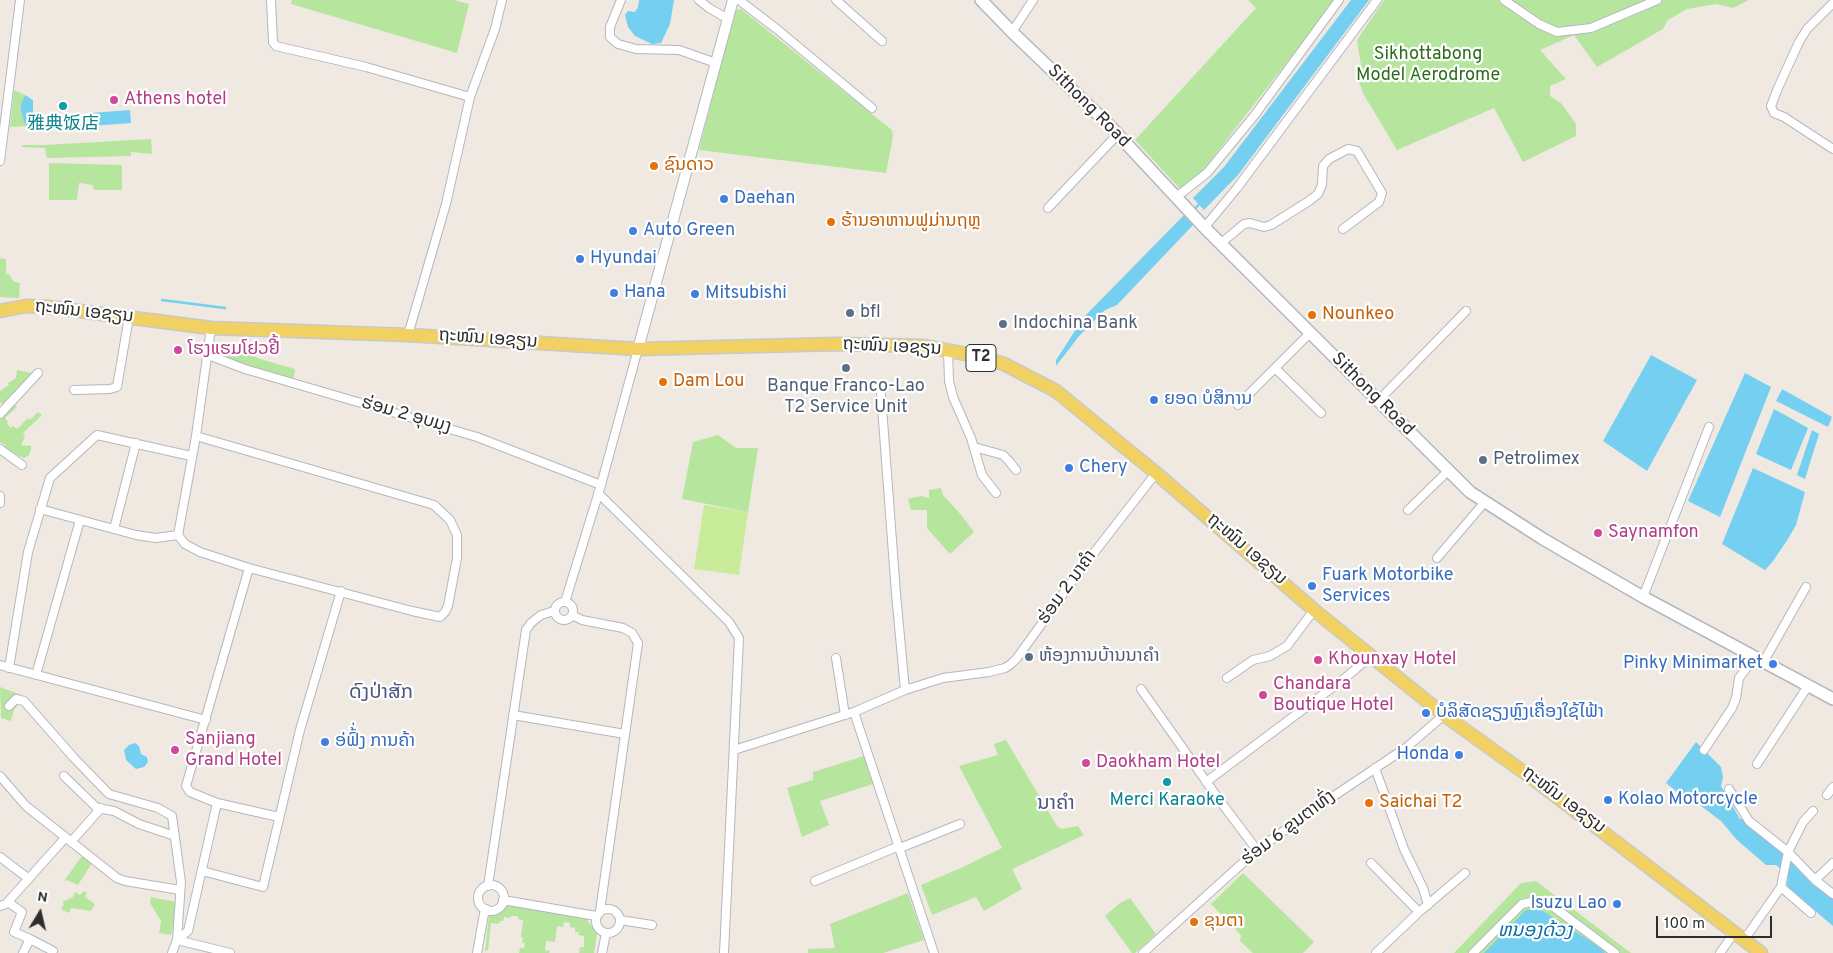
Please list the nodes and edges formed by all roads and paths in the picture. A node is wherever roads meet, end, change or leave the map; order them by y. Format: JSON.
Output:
{"nodes":[{"id":1,"x":20,"y":0,"type":"edge"},
{"id":2,"x":271,"y":0,"type":"edge"},
{"id":3,"x":502,"y":0,"type":"edge"},
{"id":4,"x":621,"y":0,"type":"edge"},
{"id":5,"x":700,"y":0,"type":"edge"},
{"id":6,"x":733,"y":0,"type":"edge"},
{"id":7,"x":739,"y":0,"type":"edge"},
{"id":8,"x":836,"y":0,"type":"edge"},
{"id":9,"x":981,"y":0,"type":"edge"},
{"id":10,"x":1033,"y":0,"type":"edge"},
{"id":11,"x":1339,"y":0,"type":"edge"},
{"id":12,"x":1376,"y":0,"type":"edge"},
{"id":13,"x":1504,"y":0,"type":"edge"},
{"id":14,"x":1657,"y":0,"type":"edge"},
{"id":15,"x":1833,"y":3,"type":"edge"},
{"id":16,"x":728,"y":19,"type":"junction"},
{"id":17,"x":1012,"y":32,"type":"junction"},
{"id":18,"x":882,"y":41,"type":"dead end"},
{"id":19,"x":716,"y":62,"type":"junction"},
{"id":20,"x":470,"y":98,"type":"junction"},
{"id":21,"x":872,"y":108,"type":"dead end"},
{"id":22,"x":1118,"y":134,"type":"junction"},
{"id":23,"x":1833,"y":149,"type":"edge"},
{"id":24,"x":0,"y":161,"type":"edge"},
{"id":25,"x":1175,"y":198,"type":"junction"},
{"id":26,"x":1048,"y":208,"type":"dead end"},
{"id":27,"x":1204,"y":227,"type":"junction"},
{"id":28,"x":1343,"y":229,"type":"dead end"},
{"id":29,"x":1220,"y":244,"type":"junction"},
{"id":30,"x":0,"y":311,"type":"edge"},
{"id":31,"x":1466,"y":311,"type":"dead end"},
{"id":32,"x":129,"y":317,"type":"junction"},
{"id":33,"x":211,"y":328,"type":"junction"},
{"id":34,"x":1310,"y":333,"type":"junction"},
{"id":35,"x":408,"y":335,"type":"junction"},
{"id":36,"x":638,"y":349,"type":"junction"},
{"id":37,"x":948,"y":350,"type":"junction"},
{"id":38,"x":208,"y":354,"type":"junction"},
{"id":39,"x":1275,"y":368,"type":"junction"},
{"id":40,"x":38,"y":373,"type":"dead end"},
{"id":41,"x":74,"y":390,"type":"dead end"},
{"id":42,"x":881,"y":394,"type":"dead end"},
{"id":43,"x":1378,"y":401,"type":"junction"},
{"id":44,"x":1238,"y":405,"type":"dead end"},
{"id":45,"x":1321,"y":413,"type":"dead end"},
{"id":46,"x":0,"y":414,"type":"edge"},
{"id":47,"x":1709,"y":427,"type":"dead end"},
{"id":48,"x":196,"y":436,"type":"junction"},
{"id":49,"x":136,"y":443,"type":"junction"},
{"id":50,"x":974,"y":447,"type":"junction"},
{"id":51,"x":0,"y":449,"type":"edge"},
{"id":52,"x":191,"y":456,"type":"junction"},
{"id":53,"x":22,"y":464,"type":"dead end"},
{"id":54,"x":1016,"y":470,"type":"dead end"},
{"id":55,"x":1448,"y":471,"type":"junction"},
{"id":56,"x":1156,"y":473,"type":"junction"},
{"id":57,"x":601,"y":485,"type":"junction"},
{"id":58,"x":598,"y":493,"type":"junction"},
{"id":59,"x":996,"y":493,"type":"dead end"},
{"id":60,"x":0,"y":496,"type":"edge"},
{"id":61,"x":0,"y":503,"type":"edge"},
{"id":62,"x":1484,"y":503,"type":"junction"},
{"id":63,"x":40,"y":509,"type":"junction"},
{"id":64,"x":1408,"y":510,"type":"dead end"},
{"id":65,"x":80,"y":520,"type":"junction"},
{"id":66,"x":114,"y":529,"type":"junction"},
{"id":67,"x":178,"y":535,"type":"junction"},
{"id":68,"x":1437,"y":558,"type":"dead end"},
{"id":69,"x":249,"y":568,"type":"junction"},
{"id":70,"x":1806,"y":587,"type":"dead end"},
{"id":71,"x":341,"y":591,"type":"junction"},
{"id":72,"x":1643,"y":597,"type":"junction"},
{"id":73,"x":565,"y":602,"type":"junction"},
{"id":74,"x":1314,"y":610,"type":"junction"},
{"id":75,"x":554,"y":611,"type":"junction"},
{"id":76,"x":572,"y":616,"type":"junction"},
{"id":77,"x":1371,"y":656,"type":"junction"},
{"id":78,"x":836,"y":658,"type":"dead end"},
{"id":79,"x":1759,"y":659,"type":"junction"},
{"id":80,"x":0,"y":665,"type":"edge"},
{"id":81,"x":10,"y":668,"type":"junction"},
{"id":82,"x":36,"y":675,"type":"junction"},
{"id":83,"x":1227,"y":678,"type":"dead end"},
{"id":84,"x":1808,"y":686,"type":"junction"},
{"id":85,"x":1141,"y":689,"type":"dead end"},
{"id":86,"x":905,"y":690,"type":"junction"},
{"id":87,"x":1833,"y":699,"type":"edge"},
{"id":88,"x":9,"y":706,"type":"dead end"},
{"id":89,"x":854,"y":712,"type":"junction"},
{"id":90,"x":845,"y":715,"type":"junction"},
{"id":91,"x":1444,"y":715,"type":"junction"},
{"id":92,"x":513,"y":716,"type":"junction"},
{"id":93,"x":206,"y":720,"type":"junction"},
{"id":94,"x":625,"y":734,"type":"junction"},
{"id":95,"x":734,"y":750,"type":"junction"},
{"id":96,"x":1704,"y":750,"type":"dead end"},
{"id":97,"x":1757,"y":764,"type":"dead end"},
{"id":98,"x":1375,"y":768,"type":"junction"},
{"id":99,"x":0,"y":776,"type":"edge"},
{"id":100,"x":64,"y":776,"type":"dead end"},
{"id":101,"x":1206,"y":782,"type":"junction"},
{"id":102,"x":1833,"y":787,"type":"edge"},
{"id":103,"x":1729,"y":789,"type":"dead end"},
{"id":104,"x":1826,"y":795,"type":"dead end"},
{"id":105,"x":217,"y":803,"type":"junction"},
{"id":106,"x":100,"y":808,"type":"junction"},
{"id":107,"x":1813,"y":812,"type":"dead end"},
{"id":108,"x":279,"y":817,"type":"junction"},
{"id":109,"x":960,"y":824,"type":"dead end"},
{"id":110,"x":175,"y":836,"type":"junction"},
{"id":111,"x":68,"y":840,"type":"junction"},
{"id":112,"x":899,"y":847,"type":"junction"},
{"id":113,"x":1257,"y":850,"type":"junction"},
{"id":114,"x":1787,"y":853,"type":"junction"},
{"id":115,"x":0,"y":857,"type":"edge"},
{"id":116,"x":1370,"y":863,"type":"dead end"},
{"id":117,"x":1833,"y":863,"type":"edge"},
{"id":118,"x":202,"y":871,"type":"junction"},
{"id":119,"x":1465,"y":873,"type":"dead end"},
{"id":120,"x":29,"y":879,"type":"junction"},
{"id":121,"x":815,"y":880,"type":"dead end"},
{"id":122,"x":1816,"y":880,"type":"junction"},
{"id":123,"x":488,"y":886,"type":"junction"},
{"id":124,"x":1781,"y":887,"type":"junction"},
{"id":125,"x":180,"y":890,"type":"junction"},
{"id":126,"x":1833,"y":894,"type":"edge"},
{"id":127,"x":503,"y":900,"type":"junction"},
{"id":128,"x":5,"y":904,"type":"edge"},
{"id":129,"x":1428,"y":905,"type":"junction"},
{"id":130,"x":486,"y":910,"type":"junction"},
{"id":131,"x":1419,"y":912,"type":"junction"},
{"id":132,"x":598,"y":913,"type":"junction"},
{"id":133,"x":1812,"y":913,"type":"dead end"},
{"id":134,"x":620,"y":920,"type":"junction"},
{"id":135,"x":652,"y":925,"type":"dead end"},
{"id":136,"x":606,"y":933,"type":"junction"},
{"id":137,"x":1739,"y":936,"type":"junction"},
{"id":138,"x":30,"y":939,"type":"junction"},
{"id":139,"x":177,"y":940,"type":"junction"},
{"id":140,"x":53,"y":950,"type":"dead end"},
{"id":141,"x":1757,"y":952,"type":"edge"},
{"id":142,"x":23,"y":953,"type":"edge"},
{"id":143,"x":172,"y":953,"type":"edge"},
{"id":144,"x":230,"y":953,"type":"edge"},
{"id":145,"x":477,"y":953,"type":"edge"},
{"id":146,"x":602,"y":953,"type":"edge"},
{"id":147,"x":724,"y":953,"type":"edge"},
{"id":148,"x":934,"y":953,"type":"edge"},
{"id":149,"x":1143,"y":953,"type":"edge"},
{"id":150,"x":1376,"y":953,"type":"edge"},
{"id":151,"x":1473,"y":953,"type":"edge"},
{"id":152,"x":1615,"y":953,"type":"edge"},
{"id":153,"x":1720,"y":953,"type":"edge"}],
"edges":[{"from":1,"to":24,"type":"street"},
{"from":2,"to":20,"type":"street"},
{"from":3,"to":20,"type":"street"},
{"from":4,"to":19,"type":"street"},
{"from":5,"to":16,"type":"street"},
{"from":6,"to":16,"type":"street"},
{"from":7,"to":21,"type":"street"},
{"from":8,"to":18,"type":"street"},
{"from":9,"to":17,"type":"main road","name":"Sithong Road"},
{"from":10,"to":17,"type":"street"},
{"from":11,"to":25,"type":"street"},
{"from":12,"to":27,"type":"street"},
{"from":13,"to":14,"type":"street"},
{"from":15,"to":23,"type":"street"},
{"from":16,"to":19,"type":"street"},
{"from":17,"to":22,"type":"main road","name":"Sithong Road"},
{"from":19,"to":36,"type":"street"},
{"from":20,"to":35,"type":"street"},
{"from":22,"to":25,"type":"main road","name":"Sithong Road"},
{"from":22,"to":26,"type":"street"},
{"from":25,"to":27,"type":"main road","name":"Sithong Road"},
{"from":27,"to":29,"type":"main road","name":"Sithong Road"},
{"from":28,"to":29,"type":"street"},
{"from":29,"to":34,"type":"main road","name":"Sithong Road"},
{"from":30,"to":32,"type":"main road","name":"ຖະໜົນ ເອຊຽນ","number":"T2"},
{"from":31,"to":43,"type":"street"},
{"from":32,"to":33,"type":"main road","name":"ຖະໜົນ ເອຊຽນ","number":"T2"},
{"from":32,"to":41,"type":"street"},
{"from":33,"to":35,"type":"main road","name":"ຖະໜົນ ເອຊຽນ","number":"T2"},
{"from":33,"to":38,"type":"street"},
{"from":34,"to":39,"type":"street"},
{"from":34,"to":43,"type":"main road","name":"Sithong Road"},
{"from":35,"to":36,"type":"main road","name":"ຖະໜົນ ເອຊຽນ","number":"T2"},
{"from":36,"to":37,"type":"main road","name":"ຖະໜົນ ເອຊຽນ","number":"T2"},
{"from":36,"to":57,"type":"street"},
{"from":37,"to":50,"type":"street"},
{"from":37,"to":56,"type":"main road","name":"ຖະໜົນ ເອຊຽນ","number":"T2"},
{"from":38,"to":48,"type":"street"},
{"from":38,"to":57,"type":"street","name":"ຮ່ອມ 2 ອຸບມຸງ"},
{"from":39,"to":44,"type":"street"},
{"from":39,"to":45,"type":"street"},
{"from":40,"to":46,"type":"street"},
{"from":42,"to":86,"type":"street"},
{"from":43,"to":55,"type":"main road","name":"Sithong Road"},
{"from":47,"to":72,"type":"street"},
{"from":48,"to":52,"type":"street"},
{"from":48,"to":71,"type":"street"},
{"from":49,"to":52,"type":"street"},
{"from":49,"to":63,"type":"street"},
{"from":49,"to":66,"type":"street"},
{"from":50,"to":54,"type":"street"},
{"from":50,"to":59,"type":"street"},
{"from":51,"to":53,"type":"street"},
{"from":52,"to":67,"type":"street"},
{"from":55,"to":62,"type":"main road","name":"Sithong Road"},
{"from":55,"to":64,"type":"street"},
{"from":56,"to":74,"type":"main road","name":"ຖະໜົນ ເອຊຽນ","number":"T2"},
{"from":56,"to":86,"type":"street","name":"ຮ່ອມ 2 ນາຄຳ"},
{"from":57,"to":58,"type":"street"},
{"from":58,"to":73,"type":"street"},
{"from":58,"to":95,"type":"street"},
{"from":60,"to":61,"type":"street"},
{"from":62,"to":68,"type":"street"},
{"from":62,"to":72,"type":"main road","name":"Sithong Road"},
{"from":63,"to":65,"type":"street"},
{"from":63,"to":81,"type":"street"},
{"from":65,"to":66,"type":"street"},
{"from":65,"to":82,"type":"street"},
{"from":66,"to":67,"type":"street"},
{"from":67,"to":69,"type":"street"},
{"from":69,"to":71,"type":"street"},
{"from":69,"to":93,"type":"street"},
{"from":70,"to":79,"type":"street"},
{"from":71,"to":108,"type":"street"},
{"from":72,"to":79,"type":"main road","name":"Sithong Road"},
{"from":73,"to":75,"type":"street"},
{"from":73,"to":76,"type":"street"},
{"from":74,"to":77,"type":"main road","name":"ຖະໜົນ ເອຊຽນ","number":"T2"},
{"from":74,"to":83,"type":"street"},
{"from":75,"to":76,"type":"street"},
{"from":75,"to":92,"type":"street"},
{"from":76,"to":94,"type":"street"},
{"from":77,"to":91,"type":"main road","name":"ຖະໜົນ ເອຊຽນ","number":"T2"},
{"from":77,"to":101,"type":"street"},
{"from":78,"to":90,"type":"street"},
{"from":79,"to":84,"type":"main road","name":"Sithong Road"},
{"from":79,"to":96,"type":"street"},
{"from":80,"to":81,"type":"street"},
{"from":81,"to":82,"type":"street"},
{"from":82,"to":93,"type":"street"},
{"from":84,"to":87,"type":"main road","name":"Sithong Road"},
{"from":84,"to":97,"type":"street"},
{"from":85,"to":101,"type":"street"},
{"from":86,"to":89,"type":"street","name":"ຮ່ອມ 2 ນາຄຳ"},
{"from":88,"to":110,"type":"street"},
{"from":89,"to":90,"type":"street","name":"ຮ່ອມ 2 ນາຄຳ"},
{"from":89,"to":112,"type":"street"},
{"from":90,"to":95,"type":"street","name":"ຮ່ອມ 2 ນາຄຳ"},
{"from":91,"to":98,"type":"street","name":"ຮ່ອມ 6 ຂູນຕາທົ່ງ"},
{"from":91,"to":137,"type":"main road","name":"ຖະໜົນ ເອຊຽນ","number":"T2"},
{"from":92,"to":94,"type":"street"},
{"from":92,"to":123,"type":"street"},
{"from":93,"to":105,"type":"street"},
{"from":94,"to":132,"type":"street"},
{"from":95,"to":147,"type":"street"},
{"from":98,"to":113,"type":"street","name":"ຮ່ອມ 6 ຂູນຕາທົ່ງ"},
{"from":98,"to":129,"type":"street"},
{"from":99,"to":111,"type":"street"},
{"from":100,"to":106,"type":"street"},
{"from":101,"to":113,"type":"street"},
{"from":102,"to":104,"type":"street"},
{"from":103,"to":114,"type":"street"},
{"from":105,"to":108,"type":"street"},
{"from":105,"to":118,"type":"street"},
{"from":106,"to":110,"type":"street"},
{"from":106,"to":111,"type":"street"},
{"from":107,"to":114,"type":"street"},
{"from":108,"to":118,"type":"street"},
{"from":109,"to":112,"type":"street"},
{"from":110,"to":125,"type":"street"},
{"from":111,"to":120,"type":"street"},
{"from":111,"to":125,"type":"street"},
{"from":112,"to":121,"type":"street"},
{"from":112,"to":148,"type":"street"},
{"from":113,"to":149,"type":"street","name":"ຮ່ອມ 6 ຂູນຕາທົ່ງ"},
{"from":114,"to":122,"type":"street"},
{"from":114,"to":124,"type":"street"},
{"from":115,"to":120,"type":"street"},
{"from":116,"to":131,"type":"street"},
{"from":117,"to":122,"type":"street"},
{"from":118,"to":139,"type":"street"},
{"from":119,"to":129,"type":"street"},
{"from":120,"to":128,"type":"street"},
{"from":122,"to":126,"type":"street"},
{"from":123,"to":127,"type":"street"},
{"from":123,"to":130,"type":"street"},
{"from":124,"to":133,"type":"street"},
{"from":124,"to":137,"type":"street"},
{"from":125,"to":139,"type":"street"},
{"from":127,"to":130,"type":"street"},
{"from":127,"to":132,"type":"street"},
{"from":128,"to":138,"type":"street"},
{"from":129,"to":131,"type":"street"},
{"from":130,"to":145,"type":"street"},
{"from":131,"to":150,"type":"street"},
{"from":132,"to":134,"type":"street"},
{"from":132,"to":136,"type":"street"},
{"from":134,"to":135,"type":"street"},
{"from":134,"to":136,"type":"street"},
{"from":136,"to":146,"type":"street"},
{"from":137,"to":141,"type":"main road","name":"ຖະໜົນ ເອຊຽນ","number":"T2"},
{"from":137,"to":153,"type":"street"},
{"from":138,"to":140,"type":"street"},
{"from":138,"to":142,"type":"street"},
{"from":139,"to":143,"type":"street"},
{"from":139,"to":144,"type":"street"},
{"from":151,"to":152,"type":"street"}]}
